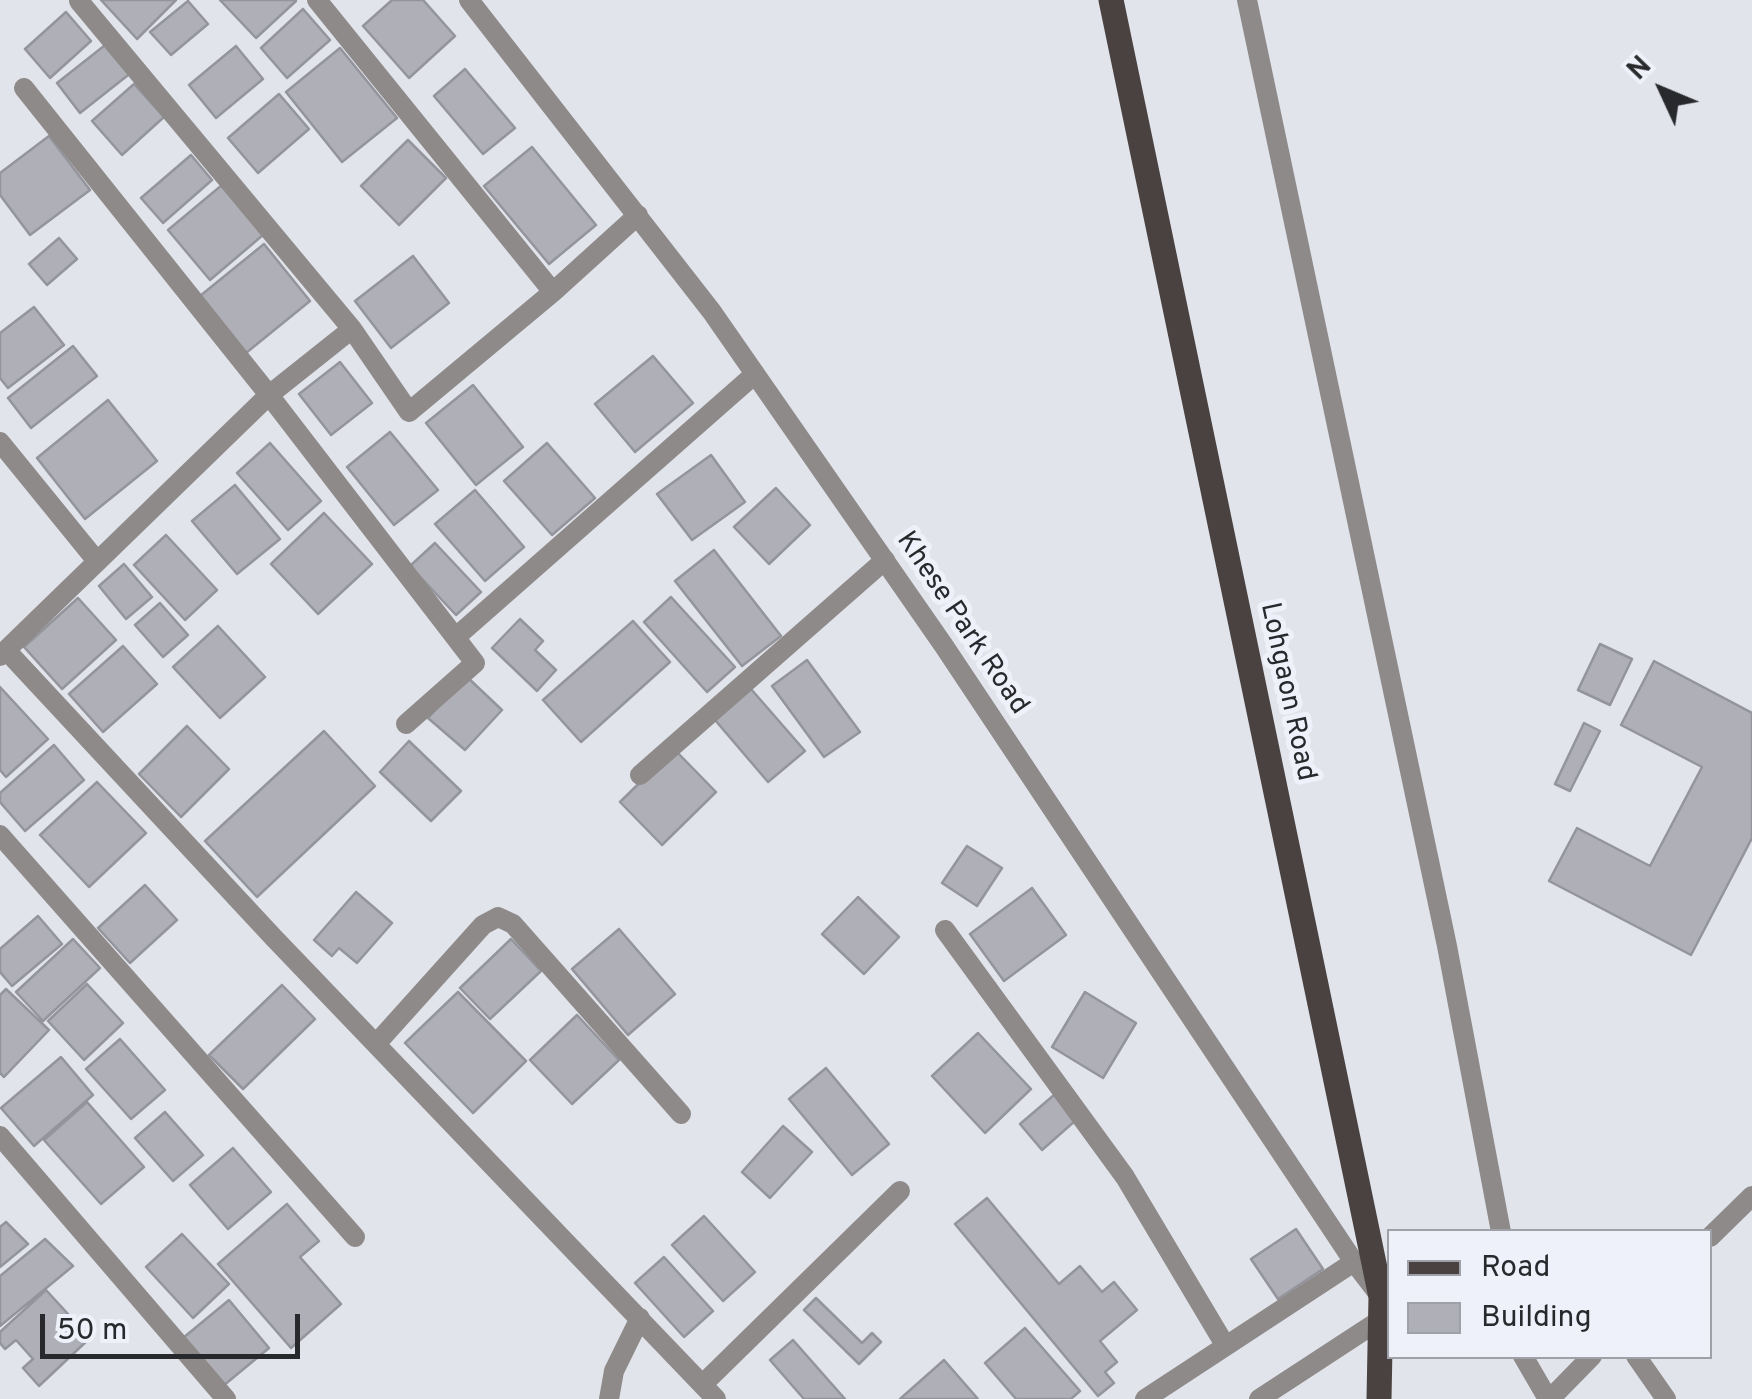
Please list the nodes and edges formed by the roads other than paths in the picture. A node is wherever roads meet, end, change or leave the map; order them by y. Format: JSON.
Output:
{"nodes":[{"id":1,"x":317,"y":0,"type":"edge"},
{"id":2,"x":469,"y":0,"type":"edge"},
{"id":3,"x":1112,"y":0,"type":"edge"},
{"id":4,"x":1247,"y":0,"type":"edge"},
{"id":5,"x":80,"y":1,"type":"edge"},
{"id":6,"x":24,"y":88,"type":"dead end"},
{"id":7,"x":638,"y":215,"type":"junction"},
{"id":8,"x":553,"y":292,"type":"junction"},
{"id":9,"x":352,"y":329,"type":"junction"},
{"id":10,"x":755,"y":374,"type":"junction"},
{"id":11,"x":269,"y":395,"type":"junction"},
{"id":12,"x":0,"y":442,"type":"edge"},
{"id":13,"x":96,"y":560,"type":"junction"},
{"id":14,"x":886,"y":560,"type":"junction"},
{"id":15,"x":456,"y":637,"type":"junction"},
{"id":16,"x":3,"y":653,"type":"edge"},
{"id":17,"x":406,"y":724,"type":"dead end"},
{"id":18,"x":640,"y":775,"type":"dead end"},
{"id":19,"x":0,"y":834,"type":"edge"},
{"id":20,"x":944,"y":930,"type":"dead end"},
{"id":21,"x":376,"y":1044,"type":"junction"},
{"id":22,"x":682,"y":1114,"type":"dead end"},
{"id":23,"x":0,"y":1136,"type":"edge"},
{"id":24,"x":900,"y":1191,"type":"dead end"},
{"id":25,"x":1752,"y":1196,"type":"edge"},
{"id":26,"x":1499,"y":1229,"type":"edge"},
{"id":27,"x":1712,"y":1234,"type":"edge"},
{"id":28,"x":355,"y":1237,"type":"dead end"},
{"id":29,"x":1354,"y":1262,"type":"junction"},
{"id":30,"x":1382,"y":1308,"type":"junction"},
{"id":31,"x":640,"y":1318,"type":"junction"},
{"id":32,"x":1225,"y":1345,"type":"junction"},
{"id":33,"x":1525,"y":1359,"type":"edge"},
{"id":34,"x":1589,"y":1359,"type":"edge"},
{"id":35,"x":1638,"y":1359,"type":"edge"},
{"id":36,"x":710,"y":1391,"type":"edge"},
{"id":37,"x":226,"y":1399,"type":"edge"},
{"id":38,"x":609,"y":1399,"type":"edge"},
{"id":39,"x":1144,"y":1399,"type":"edge"},
{"id":40,"x":1258,"y":1399,"type":"edge"},
{"id":41,"x":1380,"y":1399,"type":"edge"},
{"id":42,"x":1549,"y":1399,"type":"edge"},
{"id":43,"x":1666,"y":1399,"type":"edge"}],
"edges":[{"from":1,"to":8,"type":"street"},
{"from":2,"to":7,"type":"street","name":"Khese Park Road"},
{"from":3,"to":30,"type":"main road","name":"Lohgaon Road"},
{"from":4,"to":26,"type":"street"},
{"from":5,"to":9,"type":"street"},
{"from":6,"to":11,"type":"street"},
{"from":7,"to":8,"type":"street"},
{"from":7,"to":10,"type":"street","name":"Khese Park Road"},
{"from":8,"to":9,"type":"street"},
{"from":9,"to":11,"type":"street"},
{"from":10,"to":14,"type":"street","name":"Khese Park Road"},
{"from":10,"to":15,"type":"street"},
{"from":11,"to":13,"type":"street"},
{"from":11,"to":15,"type":"street"},
{"from":12,"to":13,"type":"street"},
{"from":13,"to":16,"type":"street"},
{"from":14,"to":18,"type":"street"},
{"from":14,"to":29,"type":"street","name":"Khese Park Road"},
{"from":15,"to":17,"type":"street"},
{"from":16,"to":21,"type":"street"},
{"from":19,"to":28,"type":"street"},
{"from":20,"to":32,"type":"street"},
{"from":21,"to":22,"type":"street"},
{"from":21,"to":31,"type":"street"},
{"from":23,"to":37,"type":"street"},
{"from":24,"to":36,"type":"street"},
{"from":25,"to":27,"type":"street"},
{"from":29,"to":30,"type":"street","name":"Khese Park Road"},
{"from":29,"to":32,"type":"street"},
{"from":30,"to":40,"type":"street"},
{"from":30,"to":41,"type":"main road","name":"Lohgaon Road"},
{"from":31,"to":36,"type":"street"},
{"from":31,"to":38,"type":"street"},
{"from":32,"to":39,"type":"street"},
{"from":33,"to":42,"type":"street"},
{"from":34,"to":42,"type":"street"},
{"from":35,"to":43,"type":"street"}]}
